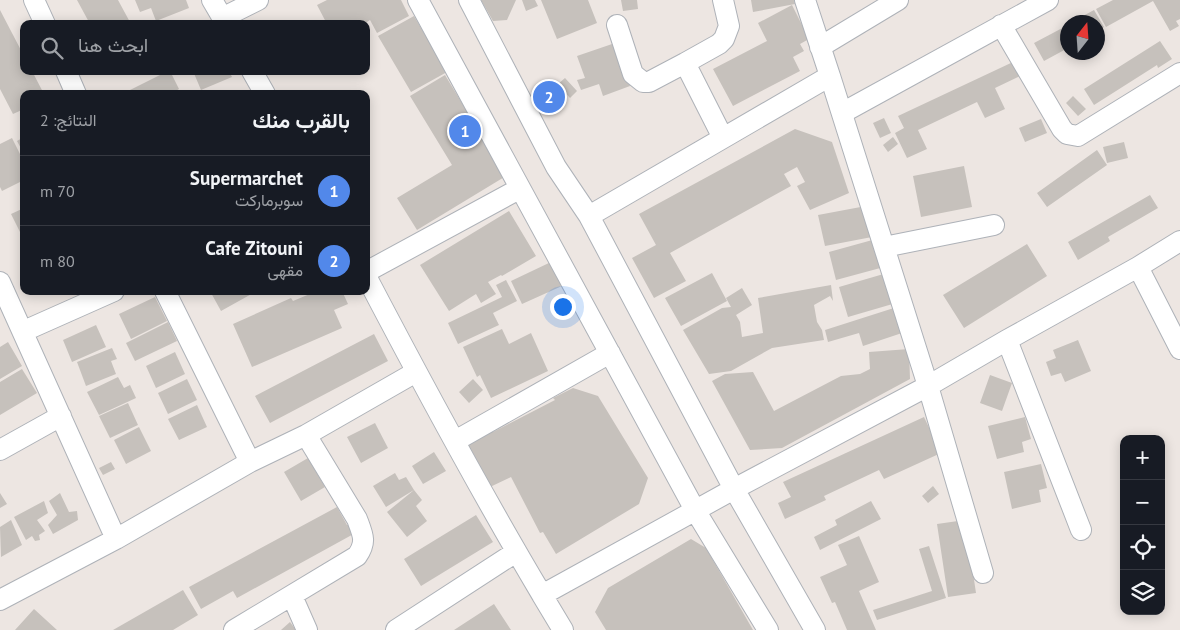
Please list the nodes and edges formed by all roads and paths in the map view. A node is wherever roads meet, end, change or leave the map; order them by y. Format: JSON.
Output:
{"nodes":[{"id":1,"x":34,"y":0,"type":"edge"},
{"id":2,"x":212,"y":0,"type":"edge"},
{"id":3,"x":258,"y":0,"type":"edge"},
{"id":4,"x":418,"y":0,"type":"edge"},
{"id":5,"x":469,"y":0,"type":"edge"},
{"id":6,"x":723,"y":0,"type":"edge"},
{"id":7,"x":805,"y":0,"type":"edge"},
{"id":8,"x":898,"y":0,"type":"edge"},
{"id":9,"x":1048,"y":0,"type":"edge"},
{"id":10,"x":43,"y":20,"type":"edge"},
{"id":11,"x":223,"y":20,"type":"edge"},
{"id":12,"x":226,"y":20,"type":"edge"},
{"id":13,"x":617,"y":25,"type":"dead end"},
{"id":14,"x":1001,"y":25,"type":"junction"},
{"id":15,"x":820,"y":48,"type":"junction"},
{"id":16,"x":685,"y":63,"type":"junction"},
{"id":17,"x":1180,"y":73,"type":"edge"},
{"id":18,"x":68,"y":75,"type":"edge"},
{"id":19,"x":254,"y":75,"type":"edge"},
{"id":20,"x":830,"y":76,"type":"junction"},
{"id":21,"x":74,"y":90,"type":"edge"},
{"id":22,"x":263,"y":90,"type":"edge"},
{"id":23,"x":842,"y":112,"type":"junction"},
{"id":24,"x":723,"y":138,"type":"junction"},
{"id":25,"x":520,"y":189,"type":"junction"},
{"id":26,"x":589,"y":216,"type":"junction"},
{"id":27,"x":994,"y":224,"type":"dead end"},
{"id":28,"x":1180,"y":242,"type":"edge"},
{"id":29,"x":884,"y":247,"type":"junction"},
{"id":30,"x":1138,"y":268,"type":"junction"},
{"id":31,"x":370,"y":270,"type":"edge"},
{"id":32,"x":0,"y":282,"type":"edge"},
{"id":33,"x":370,"y":284,"type":"edge"},
{"id":34,"x":105,"y":295,"type":"edge"},
{"id":35,"x":167,"y":295,"type":"edge"},
{"id":36,"x":24,"y":331,"type":"junction"},
{"id":37,"x":1006,"y":340,"type":"junction"},
{"id":38,"x":1180,"y":349,"type":"edge"},
{"id":39,"x":610,"y":353,"type":"junction"},
{"id":40,"x":416,"y":372,"type":"junction"},
{"id":41,"x":928,"y":386,"type":"junction"},
{"id":42,"x":61,"y":416,"type":"junction"},
{"id":43,"x":306,"y":435,"type":"junction"},
{"id":44,"x":455,"y":440,"type":"junction"},
{"id":45,"x":0,"y":450,"type":"edge"},
{"id":46,"x":250,"y":462,"type":"junction"},
{"id":47,"x":734,"y":489,"type":"junction"},
{"id":48,"x":695,"y":510,"type":"junction"},
{"id":49,"x":1081,"y":530,"type":"dead end"},
{"id":50,"x":116,"y":539,"type":"junction"},
{"id":51,"x":516,"y":552,"type":"junction"},
{"id":52,"x":983,"y":573,"type":"dead end"},
{"id":53,"x":542,"y":595,"type":"junction"},
{"id":54,"x":292,"y":596,"type":"junction"},
{"id":55,"x":0,"y":600,"type":"edge"},
{"id":56,"x":234,"y":630,"type":"edge"},
{"id":57,"x":307,"y":630,"type":"edge"},
{"id":58,"x":396,"y":630,"type":"edge"},
{"id":59,"x":564,"y":630,"type":"edge"},
{"id":60,"x":768,"y":630,"type":"edge"},
{"id":61,"x":815,"y":630,"type":"edge"}],
"edges":[{"from":1,"to":10,"type":"street"},
{"from":2,"to":11,"type":"street"},
{"from":3,"to":12,"type":"street"},
{"from":4,"to":25,"type":"street"},
{"from":5,"to":26,"type":"street"},
{"from":6,"to":16,"type":"street"},
{"from":7,"to":15,"type":"street"},
{"from":8,"to":15,"type":"street"},
{"from":9,"to":14,"type":"street"},
{"from":13,"to":16,"type":"street"},
{"from":14,"to":17,"type":"street"},
{"from":14,"to":23,"type":"street"},
{"from":15,"to":20,"type":"street"},
{"from":16,"to":24,"type":"street"},
{"from":18,"to":21,"type":"street"},
{"from":19,"to":22,"type":"street"},
{"from":20,"to":23,"type":"street"},
{"from":20,"to":24,"type":"street"},
{"from":23,"to":29,"type":"street"},
{"from":24,"to":26,"type":"street"},
{"from":25,"to":31,"type":"street"},
{"from":25,"to":39,"type":"street"},
{"from":26,"to":47,"type":"street"},
{"from":27,"to":29,"type":"street"},
{"from":28,"to":30,"type":"street"},
{"from":29,"to":41,"type":"street"},
{"from":30,"to":37,"type":"street"},
{"from":30,"to":38,"type":"street"},
{"from":32,"to":36,"type":"street"},
{"from":33,"to":40,"type":"street"},
{"from":34,"to":36,"type":"street"},
{"from":35,"to":46,"type":"street"},
{"from":36,"to":42,"type":"street"},
{"from":37,"to":41,"type":"street"},
{"from":37,"to":49,"type":"street"},
{"from":39,"to":44,"type":"street"},
{"from":39,"to":48,"type":"street"},
{"from":40,"to":43,"type":"street"},
{"from":40,"to":44,"type":"street"},
{"from":41,"to":47,"type":"street"},
{"from":41,"to":52,"type":"street"},
{"from":42,"to":45,"type":"street"},
{"from":42,"to":50,"type":"street"},
{"from":43,"to":46,"type":"street"},
{"from":43,"to":54,"type":"street"},
{"from":44,"to":51,"type":"street"},
{"from":46,"to":50,"type":"street"},
{"from":47,"to":48,"type":"street"},
{"from":47,"to":61,"type":"street"},
{"from":48,"to":53,"type":"street"},
{"from":48,"to":60,"type":"street"},
{"from":50,"to":55,"type":"street"},
{"from":51,"to":53,"type":"street"},
{"from":51,"to":58,"type":"street"},
{"from":53,"to":59,"type":"street"},
{"from":54,"to":56,"type":"street"},
{"from":54,"to":57,"type":"street"}]}
